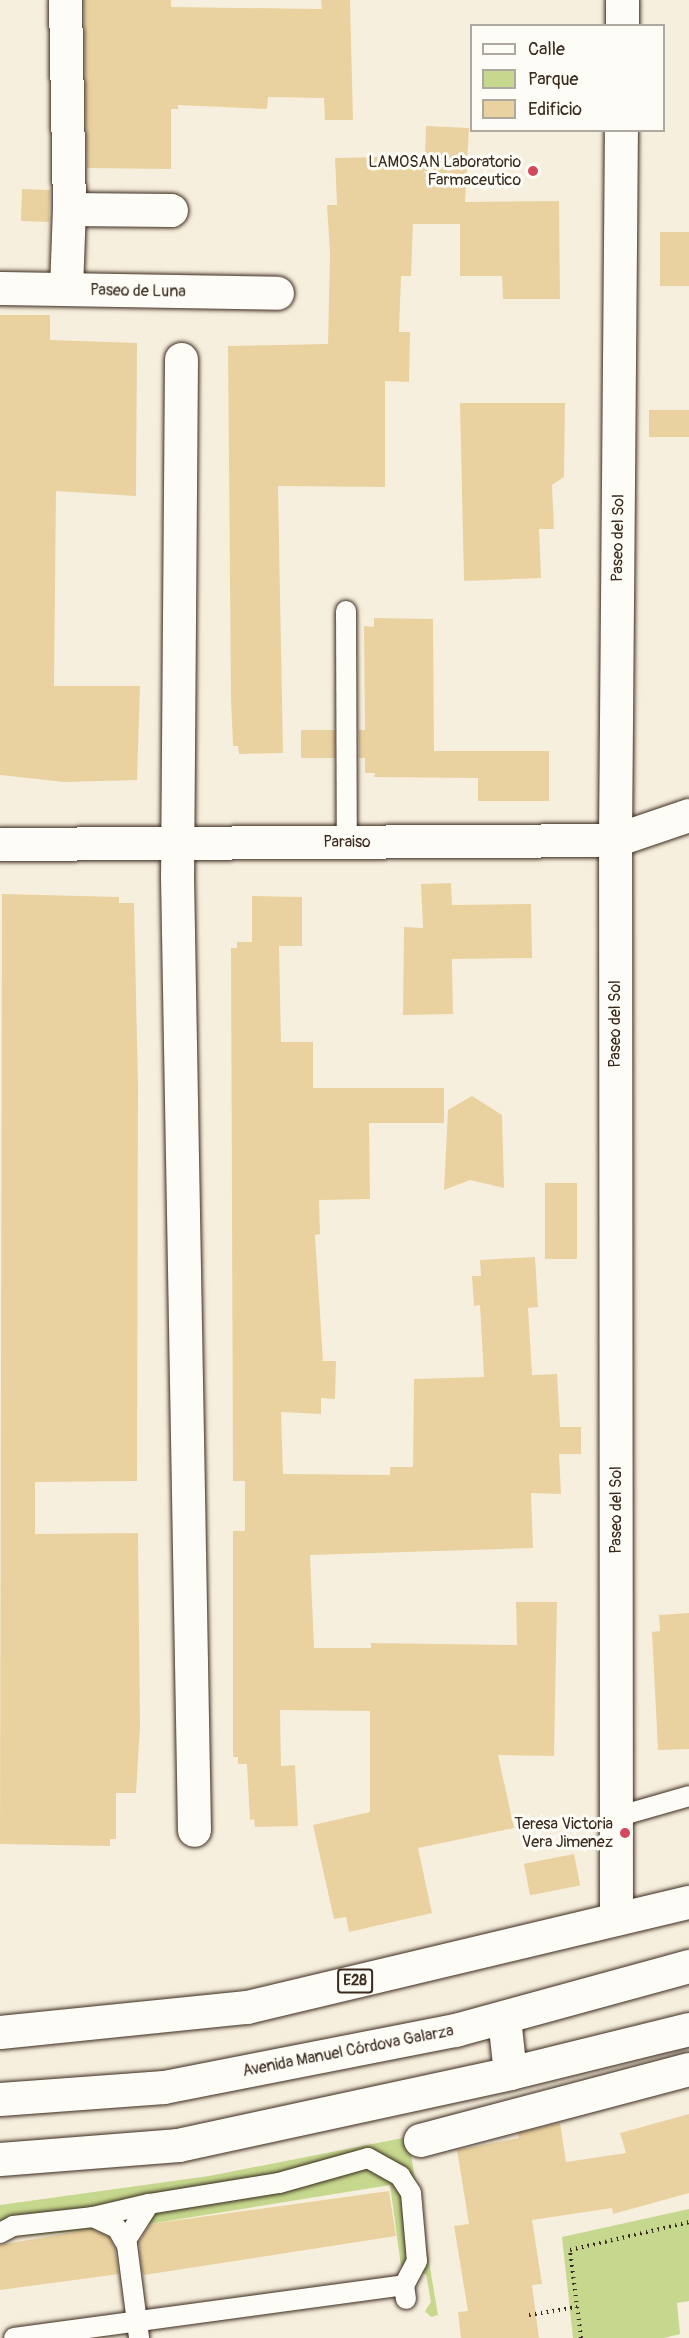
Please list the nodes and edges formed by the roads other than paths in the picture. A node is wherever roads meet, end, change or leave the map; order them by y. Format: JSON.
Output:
{"nodes":[{"id":1,"x":65,"y":0,"type":"edge"},
{"id":2,"x":622,"y":0,"type":"edge"},
{"id":3,"x":622,"y":24,"type":"edge"},
{"id":4,"x":621,"y":132,"type":"edge"},
{"id":5,"x":69,"y":209,"type":"junction"},
{"id":6,"x":171,"y":210,"type":"dead end"},
{"id":7,"x":0,"y":288,"type":"edge"},
{"id":8,"x":66,"y":289,"type":"junction"},
{"id":9,"x":277,"y":293,"type":"dead end"},
{"id":10,"x":181,"y":359,"type":"dead end"},
{"id":11,"x":346,"y":611,"type":"dead end"},
{"id":12,"x":689,"y":815,"type":"edge"},
{"id":13,"x":615,"y":840,"type":"junction"},
{"id":14,"x":347,"y":842,"type":"junction"},
{"id":15,"x":180,"y":843,"type":"junction"},
{"id":16,"x":0,"y":844,"type":"edge"},
{"id":17,"x":689,"y":1796,"type":"edge"},
{"id":18,"x":616,"y":1817,"type":"junction"},
{"id":19,"x":194,"y":1830,"type":"dead end"},
{"id":20,"x":689,"y":1902,"type":"edge"},
{"id":21,"x":616,"y":1918,"type":"junction"},
{"id":22,"x":689,"y":1966,"type":"edge"},
{"id":23,"x":504,"y":2018,"type":"junction"},
{"id":24,"x":689,"y":2029,"type":"edge"},
{"id":25,"x":0,"y":2032,"type":"edge"},
{"id":26,"x":689,"y":2068,"type":"edge"},
{"id":27,"x":510,"y":2073,"type":"junction"},
{"id":28,"x":0,"y":2099,"type":"edge"},
{"id":29,"x":420,"y":2140,"type":"dead end"},
{"id":30,"x":0,"y":2159,"type":"edge"},
{"id":31,"x":149,"y":2204,"type":"junction"},
{"id":32,"x":93,"y":2217,"type":"junction"},
{"id":33,"x":0,"y":2233,"type":"edge"},
{"id":34,"x":126,"y":2240,"type":"junction"},
{"id":35,"x":138,"y":2331,"type":"edge"},
{"id":36,"x":14,"y":2338,"type":"edge"}],
"edges":[{"from":1,"to":5,"type":"street"},
{"from":2,"to":3,"type":"street"},
{"from":4,"to":13,"type":"street","name":"Paseo del Sol"},
{"from":5,"to":6,"type":"street"},
{"from":5,"to":8,"type":"street"},
{"from":7,"to":8,"type":"street","name":"Paseo de Luna"},
{"from":8,"to":9,"type":"street","name":"Paseo de Luna"},
{"from":10,"to":15,"type":"street"},
{"from":11,"to":14,"type":"lane"},
{"from":12,"to":13,"type":"street","name":"Paraiso"},
{"from":13,"to":14,"type":"street","name":"Paraiso"},
{"from":13,"to":18,"type":"street","name":"Paseo del Sol"},
{"from":14,"to":15,"type":"street","name":"Paraiso"},
{"from":15,"to":16,"type":"street","name":"Paraiso"},
{"from":15,"to":19,"type":"street"},
{"from":17,"to":18,"type":"lane"},
{"from":18,"to":21,"type":"street","name":"Paseo del Sol"},
{"from":20,"to":21,"type":"street","number":"E28"},
{"from":21,"to":25,"type":"street","number":"E28"},
{"from":22,"to":23,"type":"street","name":"Avenida Manuel Córdova Galarza"},
{"from":23,"to":27,"type":"street"},
{"from":23,"to":28,"type":"street","name":"Avenida Manuel Córdova Galarza"},
{"from":24,"to":27,"type":"street"},
{"from":26,"to":29,"type":"street"},
{"from":27,"to":30,"type":"street"},
{"from":31,"to":32,"type":"lane"},
{"from":31,"to":34,"type":"lane"},
{"from":31,"to":35,"type":"lane"},
{"from":32,"to":33,"type":"lane"},
{"from":32,"to":34,"type":"lane"},
{"from":34,"to":35,"type":"lane"},
{"from":35,"to":36,"type":"lane"}]}
